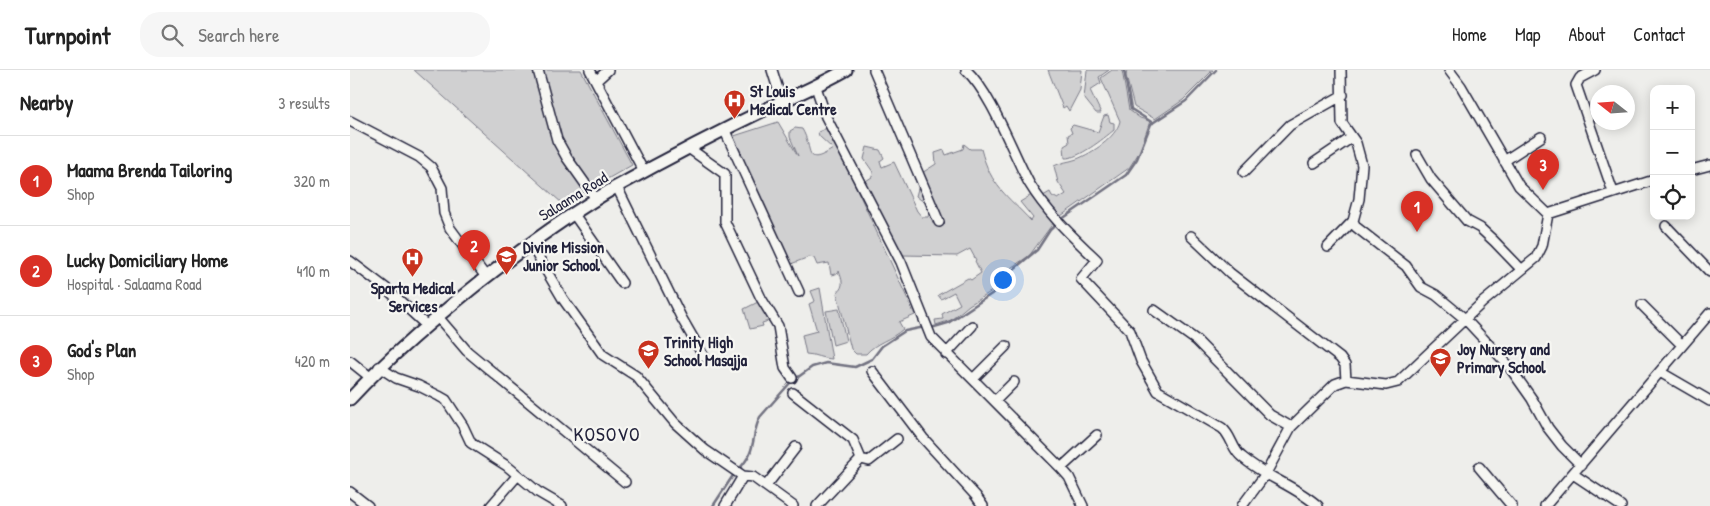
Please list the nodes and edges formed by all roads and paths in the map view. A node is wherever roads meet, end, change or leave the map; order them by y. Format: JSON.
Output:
{"nodes":[{"id":1,"x":538,"y":70,"type":"edge"},
{"id":2,"x":590,"y":70,"type":"edge"},
{"id":3,"x":608,"y":70,"type":"edge"},
{"id":4,"x":772,"y":70,"type":"edge"},
{"id":5,"x":846,"y":70,"type":"edge"},
{"id":6,"x":874,"y":70,"type":"edge"},
{"id":7,"x":966,"y":70,"type":"edge"},
{"id":8,"x":1341,"y":70,"type":"edge"},
{"id":9,"x":1448,"y":70,"type":"edge"},
{"id":10,"x":1596,"y":70,"type":"edge"},
{"id":11,"x":596,"y":81,"type":"junction"},
{"id":12,"x":816,"y":88,"type":"junction"},
{"id":13,"x":1342,"y":95,"type":"junction"},
{"id":14,"x":782,"y":102,"type":"junction"},
{"id":15,"x":350,"y":120,"type":"edge"},
{"id":16,"x":725,"y":130,"type":"junction"},
{"id":17,"x":1541,"y":137,"type":"dead end"},
{"id":18,"x":1351,"y":138,"type":"junction"},
{"id":19,"x":690,"y":149,"type":"junction"},
{"id":20,"x":1417,"y":155,"type":"dead end"},
{"id":21,"x":1504,"y":161,"type":"junction"},
{"id":22,"x":1314,"y":163,"type":"dead end"},
{"id":23,"x":1710,"y":165,"type":"edge"},
{"id":24,"x":1695,"y":169,"type":"edge"},
{"id":25,"x":644,"y":172,"type":"junction"},
{"id":26,"x":1244,"y":172,"type":"dead end"},
{"id":27,"x":1650,"y":181,"type":"edge"},
{"id":28,"x":617,"y":187,"type":"junction"},
{"id":29,"x":1613,"y":192,"type":"junction"},
{"id":30,"x":596,"y":199,"type":"junction"},
{"id":31,"x":573,"y":213,"type":"junction"},
{"id":32,"x":1548,"y":214,"type":"junction"},
{"id":33,"x":1353,"y":221,"type":"junction"},
{"id":34,"x":939,"y":222,"type":"dead end"},
{"id":35,"x":1666,"y":226,"type":"dead end"},
{"id":36,"x":1191,"y":236,"type":"dead end"},
{"id":37,"x":530,"y":243,"type":"junction"},
{"id":38,"x":1328,"y":247,"type":"dead end"},
{"id":39,"x":350,"y":261,"type":"edge"},
{"id":40,"x":1521,"y":269,"type":"junction"},
{"id":41,"x":1710,"y":272,"type":"edge"},
{"id":42,"x":486,"y":277,"type":"junction"},
{"id":43,"x":622,"y":283,"type":"dead end"},
{"id":44,"x":799,"y":292,"type":"dead end"},
{"id":45,"x":1642,"y":305,"type":"dead end"},
{"id":46,"x":1154,"y":310,"type":"dead end"},
{"id":47,"x":1710,"y":313,"type":"edge"},
{"id":48,"x":437,"y":316,"type":"junction"},
{"id":49,"x":1465,"y":318,"type":"junction"},
{"id":50,"x":426,"y":325,"type":"junction"},
{"id":51,"x":972,"y":326,"type":"dead end"},
{"id":52,"x":1682,"y":345,"type":"junction"},
{"id":53,"x":1006,"y":346,"type":"dead end"},
{"id":54,"x":946,"y":354,"type":"junction"},
{"id":55,"x":704,"y":357,"type":"dead end"},
{"id":56,"x":350,"y":361,"type":"edge"},
{"id":57,"x":379,"y":367,"type":"junction"},
{"id":58,"x":872,"y":371,"type":"dead end"},
{"id":59,"x":1660,"y":372,"type":"junction"},
{"id":60,"x":370,"y":377,"type":"junction"},
{"id":61,"x":792,"y":378,"type":"dead end"},
{"id":62,"x":973,"y":379,"type":"junction"},
{"id":63,"x":1346,"y":380,"type":"junction"},
{"id":64,"x":1014,"y":382,"type":"dead end"},
{"id":65,"x":793,"y":393,"type":"dead end"},
{"id":66,"x":350,"y":399,"type":"edge"},
{"id":67,"x":1710,"y":401,"type":"edge"},
{"id":68,"x":995,"y":402,"type":"junction"},
{"id":69,"x":1291,"y":427,"type":"junction"},
{"id":70,"x":1096,"y":435,"type":"dead end"},
{"id":71,"x":897,"y":439,"type":"dead end"},
{"id":72,"x":796,"y":447,"type":"dead end"},
{"id":73,"x":862,"y":459,"type":"junction"},
{"id":74,"x":1581,"y":465,"type":"junction"},
{"id":75,"x":1479,"y":467,"type":"dead end"},
{"id":76,"x":1061,"y":468,"type":"junction"},
{"id":77,"x":741,"y":474,"type":"junction"},
{"id":78,"x":1573,"y":474,"type":"junction"},
{"id":79,"x":1265,"y":475,"type":"junction"},
{"id":80,"x":517,"y":476,"type":"junction"},
{"id":81,"x":625,"y":482,"type":"dead end"},
{"id":82,"x":766,"y":486,"type":"junction"},
{"id":83,"x":350,"y":492,"type":"edge"},
{"id":84,"x":368,"y":506,"type":"edge"},
{"id":85,"x":491,"y":506,"type":"edge"},
{"id":86,"x":562,"y":506,"type":"edge"},
{"id":87,"x":724,"y":506,"type":"edge"},
{"id":88,"x":793,"y":506,"type":"edge"},
{"id":89,"x":817,"y":506,"type":"edge"},
{"id":90,"x":983,"y":506,"type":"edge"},
{"id":91,"x":1083,"y":506,"type":"edge"},
{"id":92,"x":1242,"y":506,"type":"edge"},
{"id":93,"x":1318,"y":506,"type":"edge"},
{"id":94,"x":1512,"y":506,"type":"edge"},
{"id":95,"x":1545,"y":506,"type":"edge"},
{"id":96,"x":1621,"y":506,"type":"edge"}],
"edges":[{"from":1,"to":30,"type":"street"},
{"from":2,"to":11,"type":"street"},
{"from":3,"to":11,"type":"street"},
{"from":4,"to":14,"type":"street"},
{"from":5,"to":12,"type":"main road","name":"Salaama Road"},
{"from":6,"to":34,"type":"street"},
{"from":7,"to":79,"type":"street"},
{"from":8,"to":13,"type":"street"},
{"from":9,"to":21,"type":"street"},
{"from":10,"to":29,"type":"street"},
{"from":11,"to":25,"type":"street"},
{"from":12,"to":14,"type":"main road","name":"Salaama Road"},
{"from":12,"to":54,"type":"street"},
{"from":13,"to":18,"type":"street"},
{"from":13,"to":26,"type":"street"},
{"from":14,"to":16,"type":"main road","name":"Salaama Road"},
{"from":15,"to":42,"type":"street"},
{"from":16,"to":19,"type":"main road","name":"Salaama Road"},
{"from":16,"to":44,"type":"street"},
{"from":17,"to":21,"type":"street"},
{"from":18,"to":22,"type":"street"},
{"from":18,"to":33,"type":"street"},
{"from":19,"to":25,"type":"main road","name":"Salaama Road"},
{"from":19,"to":61,"type":"street"},
{"from":20,"to":40,"type":"street"},
{"from":21,"to":32,"type":"street"},
{"from":23,"to":24,"type":"street"},
{"from":25,"to":28,"type":"main road","name":"Salaama Road"},
{"from":27,"to":29,"type":"street"},
{"from":28,"to":30,"type":"main road","name":"Salaama Road"},
{"from":28,"to":55,"type":"street"},
{"from":29,"to":32,"type":"street"},
{"from":30,"to":31,"type":"main road","name":"Salaama Road"},
{"from":31,"to":37,"type":"main road","name":"Salaama Road"},
{"from":31,"to":43,"type":"street"},
{"from":32,"to":40,"type":"street"},
{"from":33,"to":38,"type":"street"},
{"from":33,"to":49,"type":"street"},
{"from":35,"to":41,"type":"street"},
{"from":36,"to":63,"type":"street"},
{"from":37,"to":42,"type":"main road","name":"Salaama Road"},
{"from":37,"to":77,"type":"street"},
{"from":39,"to":50,"type":"street"},
{"from":40,"to":49,"type":"street"},
{"from":42,"to":48,"type":"main road","name":"Salaama Road"},
{"from":45,"to":52,"type":"street"},
{"from":46,"to":69,"type":"street"},
{"from":47,"to":52,"type":"street"},
{"from":48,"to":50,"type":"main road","name":"Salaama Road"},
{"from":48,"to":81,"type":"street"},
{"from":49,"to":63,"type":"street"},
{"from":49,"to":74,"type":"street"},
{"from":50,"to":57,"type":"main road","name":"Salaama Road"},
{"from":51,"to":54,"type":"street"},
{"from":52,"to":59,"type":"street"},
{"from":53,"to":62,"type":"street"},
{"from":54,"to":62,"type":"street"},
{"from":56,"to":60,"type":"street"},
{"from":57,"to":60,"type":"main road","name":"Salaama Road"},
{"from":57,"to":80,"type":"street"},
{"from":58,"to":90,"type":"street"},
{"from":59,"to":67,"type":"street"},
{"from":59,"to":74,"type":"street"},
{"from":60,"to":66,"type":"main road","name":"Salaama Road"},
{"from":62,"to":68,"type":"street"},
{"from":63,"to":69,"type":"street"},
{"from":64,"to":68,"type":"street"},
{"from":65,"to":73,"type":"street"},
{"from":68,"to":76,"type":"street"},
{"from":69,"to":79,"type":"street"},
{"from":70,"to":76,"type":"street"},
{"from":71,"to":73,"type":"street"},
{"from":72,"to":82,"type":"street"},
{"from":73,"to":89,"type":"street"},
{"from":74,"to":78,"type":"street"},
{"from":75,"to":94,"type":"street"},
{"from":76,"to":91,"type":"street"},
{"from":77,"to":82,"type":"street"},
{"from":77,"to":87,"type":"street"},
{"from":78,"to":95,"type":"street"},
{"from":78,"to":96,"type":"street"},
{"from":79,"to":92,"type":"street"},
{"from":79,"to":93,"type":"street"},
{"from":80,"to":85,"type":"street"},
{"from":80,"to":86,"type":"street"},
{"from":82,"to":88,"type":"street"},
{"from":83,"to":84,"type":"street"}]}
